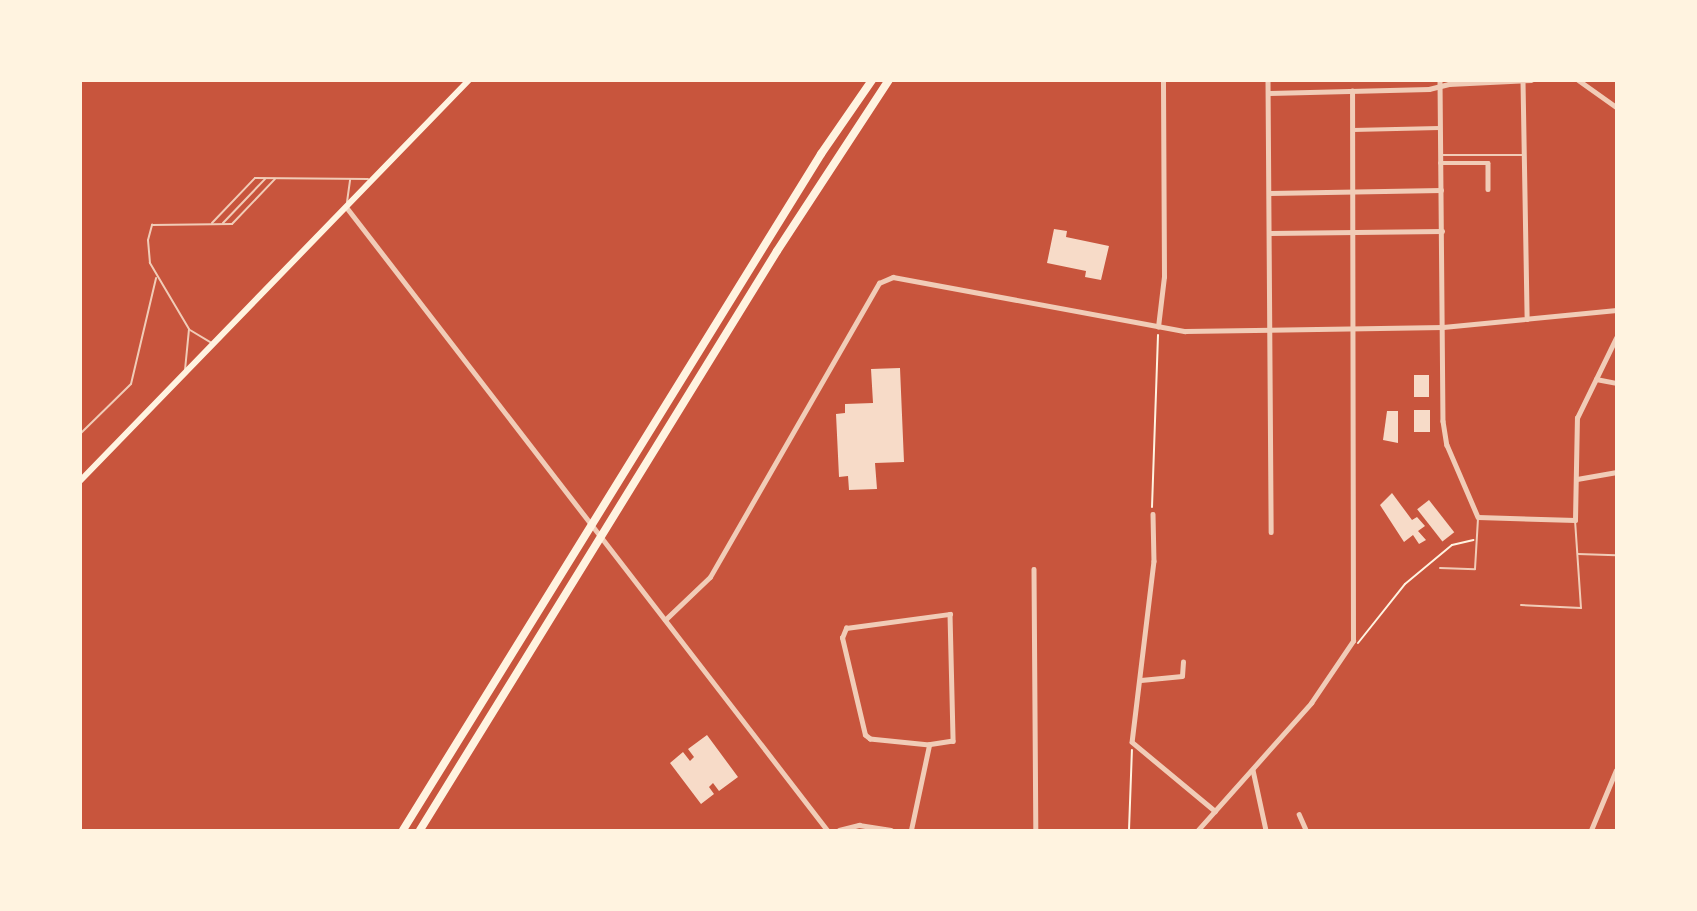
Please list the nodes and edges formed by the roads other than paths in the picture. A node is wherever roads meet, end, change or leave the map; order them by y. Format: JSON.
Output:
{"nodes":[{"id":1,"x":469,"y":80,"type":"edge"},
{"id":2,"x":872,"y":80,"type":"edge"},
{"id":3,"x":889,"y":80,"type":"edge"},
{"id":4,"x":1163,"y":80,"type":"edge"},
{"id":5,"x":1268,"y":80,"type":"edge"},
{"id":6,"x":1531,"y":80,"type":"edge"},
{"id":7,"x":1578,"y":80,"type":"edge"},
{"id":8,"x":1523,"y":81,"type":"edge"},
{"id":9,"x":1440,"y":83,"type":"edge"},
{"id":10,"x":1352,"y":91,"type":"junction"},
{"id":11,"x":1268,"y":93,"type":"junction"},
{"id":12,"x":1616,"y":107,"type":"edge"},
{"id":13,"x":1439,"y":128,"type":"junction"},
{"id":14,"x":1353,"y":130,"type":"junction"},
{"id":15,"x":1440,"y":155,"type":"junction"},
{"id":16,"x":1525,"y":155,"type":"junction"},
{"id":17,"x":1440,"y":163,"type":"junction"},
{"id":18,"x":265,"y":178,"type":"junction"},
{"id":19,"x":275,"y":179,"type":"junction"},
{"id":20,"x":351,"y":179,"type":"junction"},
{"id":21,"x":373,"y":180,"type":"junction"},
{"id":22,"x":1488,"y":188,"type":"dead end"},
{"id":23,"x":1441,"y":190,"type":"junction"},
{"id":24,"x":1354,"y":192,"type":"junction"},
{"id":25,"x":1269,"y":193,"type":"junction"},
{"id":26,"x":346,"y":207,"type":"junction"},
{"id":27,"x":212,"y":223,"type":"junction"},
{"id":28,"x":223,"y":224,"type":"junction"},
{"id":29,"x":1442,"y":230,"type":"junction"},
{"id":30,"x":1354,"y":232,"type":"junction"},
{"id":31,"x":1269,"y":233,"type":"junction"},
{"id":32,"x":156,"y":277,"type":"junction"},
{"id":33,"x":1616,"y":310,"type":"edge"},
{"id":34,"x":1527,"y":319,"type":"junction"},
{"id":35,"x":1158,"y":327,"type":"junction"},
{"id":36,"x":1443,"y":327,"type":"junction"},
{"id":37,"x":1270,"y":328,"type":"junction"},
{"id":38,"x":1355,"y":328,"type":"junction"},
{"id":39,"x":189,"y":329,"type":"junction"},
{"id":40,"x":1616,"y":338,"type":"edge"},
{"id":41,"x":213,"y":344,"type":"junction"},
{"id":42,"x":180,"y":379,"type":"junction"},
{"id":43,"x":1596,"y":379,"type":"junction"},
{"id":44,"x":1616,"y":383,"type":"edge"},
{"id":45,"x":80,"y":434,"type":"edge"},
{"id":46,"x":1616,"y":472,"type":"edge"},
{"id":47,"x":1577,"y":479,"type":"junction"},
{"id":48,"x":80,"y":481,"type":"edge"},
{"id":49,"x":1153,"y":514,"type":"road end"},
{"id":50,"x":1478,"y":517,"type":"junction"},
{"id":51,"x":1575,"y":520,"type":"junction"},
{"id":52,"x":1271,"y":532,"type":"dead end"},
{"id":53,"x":1577,"y":554,"type":"junction"},
{"id":54,"x":1616,"y":555,"type":"edge"},
{"id":55,"x":1440,"y":568,"type":"dead end"},
{"id":56,"x":1034,"y":569,"type":"dead end"},
{"id":57,"x":1521,"y":605,"type":"dead end"},
{"id":58,"x":664,"y":620,"type":"junction"},
{"id":59,"x":1183,"y":663,"type":"dead end"},
{"id":60,"x":1141,"y":680,"type":"junction"},
{"id":61,"x":929,"y":745,"type":"junction"},
{"id":62,"x":1253,"y":770,"type":"junction"},
{"id":63,"x":1616,"y":770,"type":"edge"},
{"id":64,"x":1215,"y":811,"type":"junction"},
{"id":65,"x":1299,"y":814,"type":"dead end"},
{"id":66,"x":403,"y":831,"type":"edge"},
{"id":67,"x":420,"y":831,"type":"edge"},
{"id":68,"x":827,"y":831,"type":"edge"},
{"id":69,"x":839,"y":831,"type":"edge"},
{"id":70,"x":891,"y":831,"type":"edge"},
{"id":71,"x":911,"y":831,"type":"edge"},
{"id":72,"x":1036,"y":831,"type":"edge"},
{"id":73,"x":1198,"y":831,"type":"edge"},
{"id":74,"x":1266,"y":831,"type":"edge"},
{"id":75,"x":1306,"y":831,"type":"edge"},
{"id":76,"x":1591,"y":831,"type":"edge"}],
"edges":[{"from":1,"to":21,"type":"main road"},
{"from":2,"to":66,"type":"highway"},
{"from":3,"to":67,"type":"highway"},
{"from":4,"to":35,"type":"street"},
{"from":5,"to":11,"type":"street"},
{"from":6,"to":8,"type":"street"},
{"from":7,"to":12,"type":"street"},
{"from":8,"to":9,"type":"street"},
{"from":8,"to":16,"type":"street"},
{"from":9,"to":10,"type":"street"},
{"from":9,"to":13,"type":"street"},
{"from":10,"to":11,"type":"street"},
{"from":10,"to":14,"type":"street"},
{"from":11,"to":25,"type":"street"},
{"from":13,"to":14,"type":"street"},
{"from":13,"to":15,"type":"street"},
{"from":14,"to":24,"type":"street"},
{"from":15,"to":16,"type":"lane"},
{"from":15,"to":17,"type":"street"},
{"from":16,"to":34,"type":"street"},
{"from":17,"to":22,"type":"street"},
{"from":17,"to":23,"type":"street"},
{"from":18,"to":19,"type":"lane"},
{"from":18,"to":27,"type":"lane"},
{"from":18,"to":28,"type":"lane"},
{"from":19,"to":20,"type":"lane"},
{"from":19,"to":28,"type":"lane"},
{"from":20,"to":21,"type":"lane"},
{"from":20,"to":26,"type":"lane"},
{"from":21,"to":26,"type":"main road"},
{"from":23,"to":24,"type":"street"},
{"from":23,"to":29,"type":"street"},
{"from":24,"to":25,"type":"street"},
{"from":24,"to":30,"type":"street"},
{"from":25,"to":31,"type":"street"},
{"from":26,"to":41,"type":"main road"},
{"from":26,"to":58,"type":"street"},
{"from":27,"to":28,"type":"lane"},
{"from":27,"to":32,"type":"lane"},
{"from":29,"to":30,"type":"street"},
{"from":29,"to":36,"type":"street"},
{"from":30,"to":31,"type":"street"},
{"from":30,"to":38,"type":"street"},
{"from":31,"to":37,"type":"street"},
{"from":32,"to":39,"type":"lane"},
{"from":32,"to":45,"type":"lane"},
{"from":33,"to":34,"type":"street"},
{"from":34,"to":36,"type":"street"},
{"from":35,"to":37,"type":"street"},
{"from":35,"to":58,"type":"street"},
{"from":36,"to":38,"type":"street"},
{"from":36,"to":50,"type":"street"},
{"from":37,"to":38,"type":"street"},
{"from":37,"to":52,"type":"street"},
{"from":38,"to":62,"type":"street"},
{"from":39,"to":41,"type":"lane"},
{"from":39,"to":42,"type":"lane"},
{"from":40,"to":43,"type":"street"},
{"from":41,"to":42,"type":"main road"},
{"from":42,"to":48,"type":"main road"},
{"from":43,"to":44,"type":"street"},
{"from":43,"to":47,"type":"street"},
{"from":46,"to":47,"type":"street"},
{"from":47,"to":51,"type":"street"},
{"from":49,"to":60,"type":"street"},
{"from":50,"to":51,"type":"street"},
{"from":50,"to":55,"type":"lane"},
{"from":51,"to":53,"type":"lane"},
{"from":53,"to":54,"type":"lane"},
{"from":53,"to":57,"type":"lane"},
{"from":56,"to":72,"type":"street"},
{"from":58,"to":68,"type":"street"},
{"from":59,"to":60,"type":"street"},
{"from":60,"to":64,"type":"street"},
{"from":61,"to":61,"type":"street"},
{"from":61,"to":71,"type":"street"},
{"from":62,"to":64,"type":"street"},
{"from":62,"to":74,"type":"street"},
{"from":63,"to":76,"type":"street"},
{"from":64,"to":73,"type":"street"},
{"from":65,"to":75,"type":"street"},
{"from":69,"to":70,"type":"street"}]}
